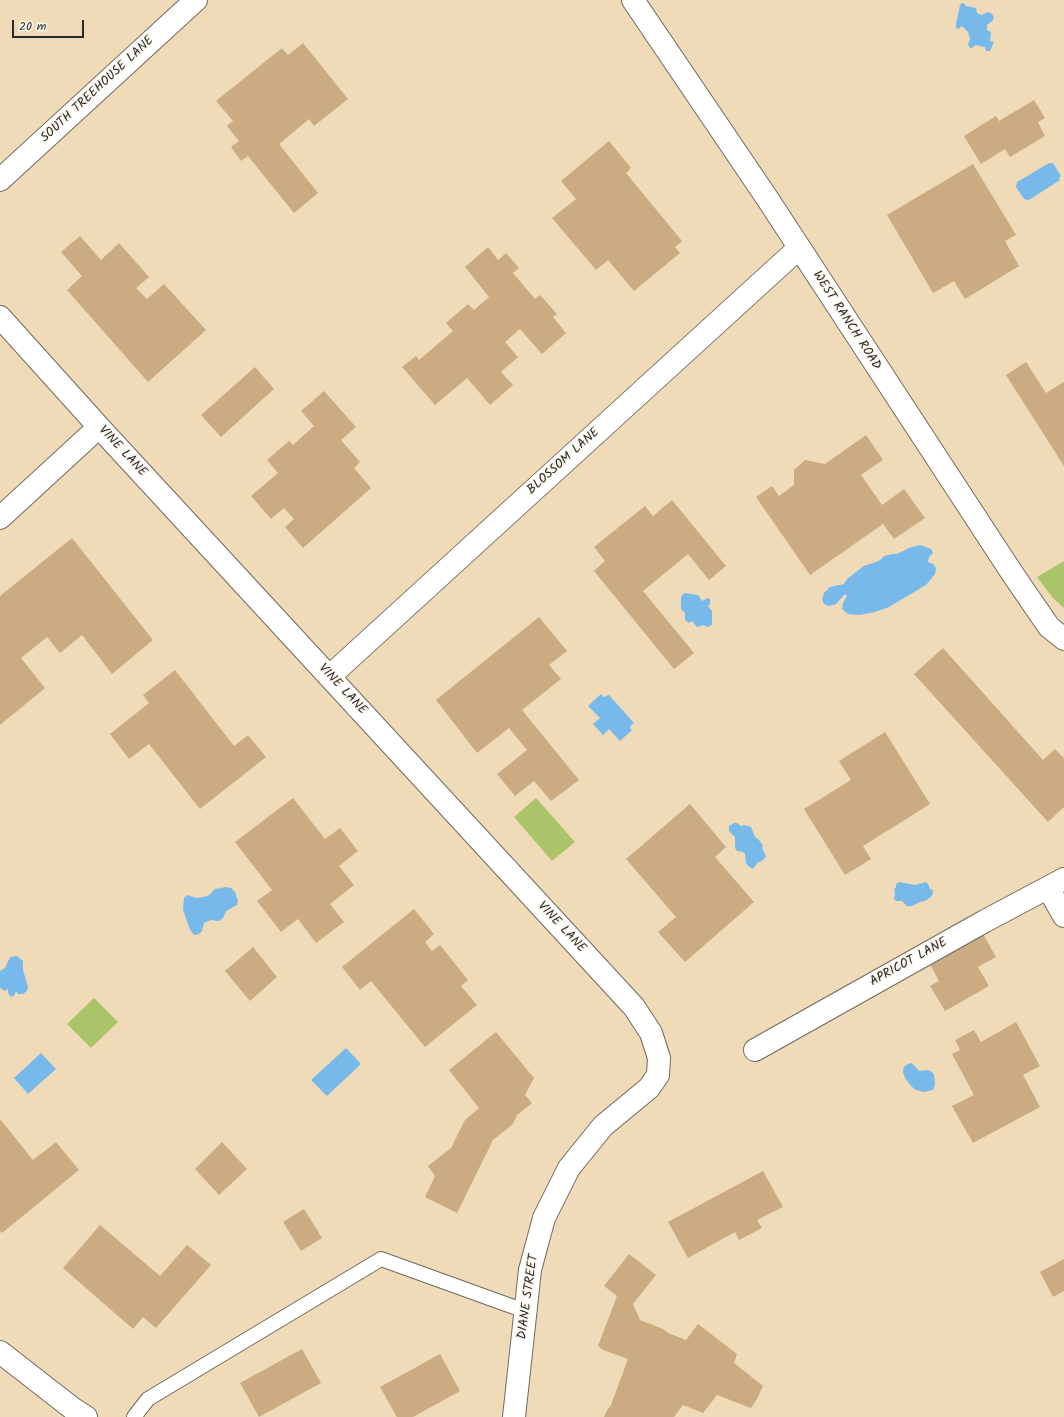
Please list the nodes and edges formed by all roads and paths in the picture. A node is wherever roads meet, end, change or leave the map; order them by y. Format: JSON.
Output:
{"nodes":[{"id":1,"x":196,"y":0,"type":"edge"},
{"id":2,"x":633,"y":0,"type":"edge"},
{"id":3,"x":0,"y":180,"type":"edge"},
{"id":4,"x":799,"y":248,"type":"junction"},
{"id":5,"x":0,"y":317,"type":"edge"},
{"id":6,"x":99,"y":427,"type":"junction"},
{"id":7,"x":0,"y":518,"type":"edge"},
{"id":8,"x":1064,"y":639,"type":"edge"},
{"id":9,"x":330,"y":676,"type":"junction"},
{"id":10,"x":1056,"y":884,"type":"edge"},
{"id":11,"x":1064,"y":916,"type":"edge"},
{"id":12,"x":755,"y":1050,"type":"dead end"},
{"id":13,"x":658,"y":1075,"type":"joint"},
{"id":14,"x":525,"y":1311,"type":"junction"},
{"id":15,"x":0,"y":1352,"type":"edge"},
{"id":16,"x":86,"y":1417,"type":"edge"},
{"id":17,"x":134,"y":1417,"type":"edge"},
{"id":18,"x":514,"y":1417,"type":"edge"}],
"edges":[{"from":1,"to":3,"type":"street","name":"SOUTH TREEHOUSE LANE"},
{"from":2,"to":4,"type":"street","name":"WEST RANCH ROAD"},
{"from":4,"to":8,"type":"street","name":"WEST RANCH ROAD"},
{"from":4,"to":9,"type":"street","name":"BLOSSOM LANE"},
{"from":5,"to":6,"type":"street","name":"VINE LANE"},
{"from":6,"to":7,"type":"street"},
{"from":6,"to":9,"type":"street","name":"VINE LANE"},
{"from":9,"to":13,"type":"street","name":"VINE LANE"},
{"from":10,"to":11,"type":"street"},
{"from":10,"to":12,"type":"street","name":"APRICOT LANE"},
{"from":13,"to":14,"type":"street","name":"DIANE STREET"},
{"from":14,"to":17,"type":"lane"},
{"from":14,"to":18,"type":"street","name":"DIANE STREET"},
{"from":15,"to":16,"type":"street"}]}
